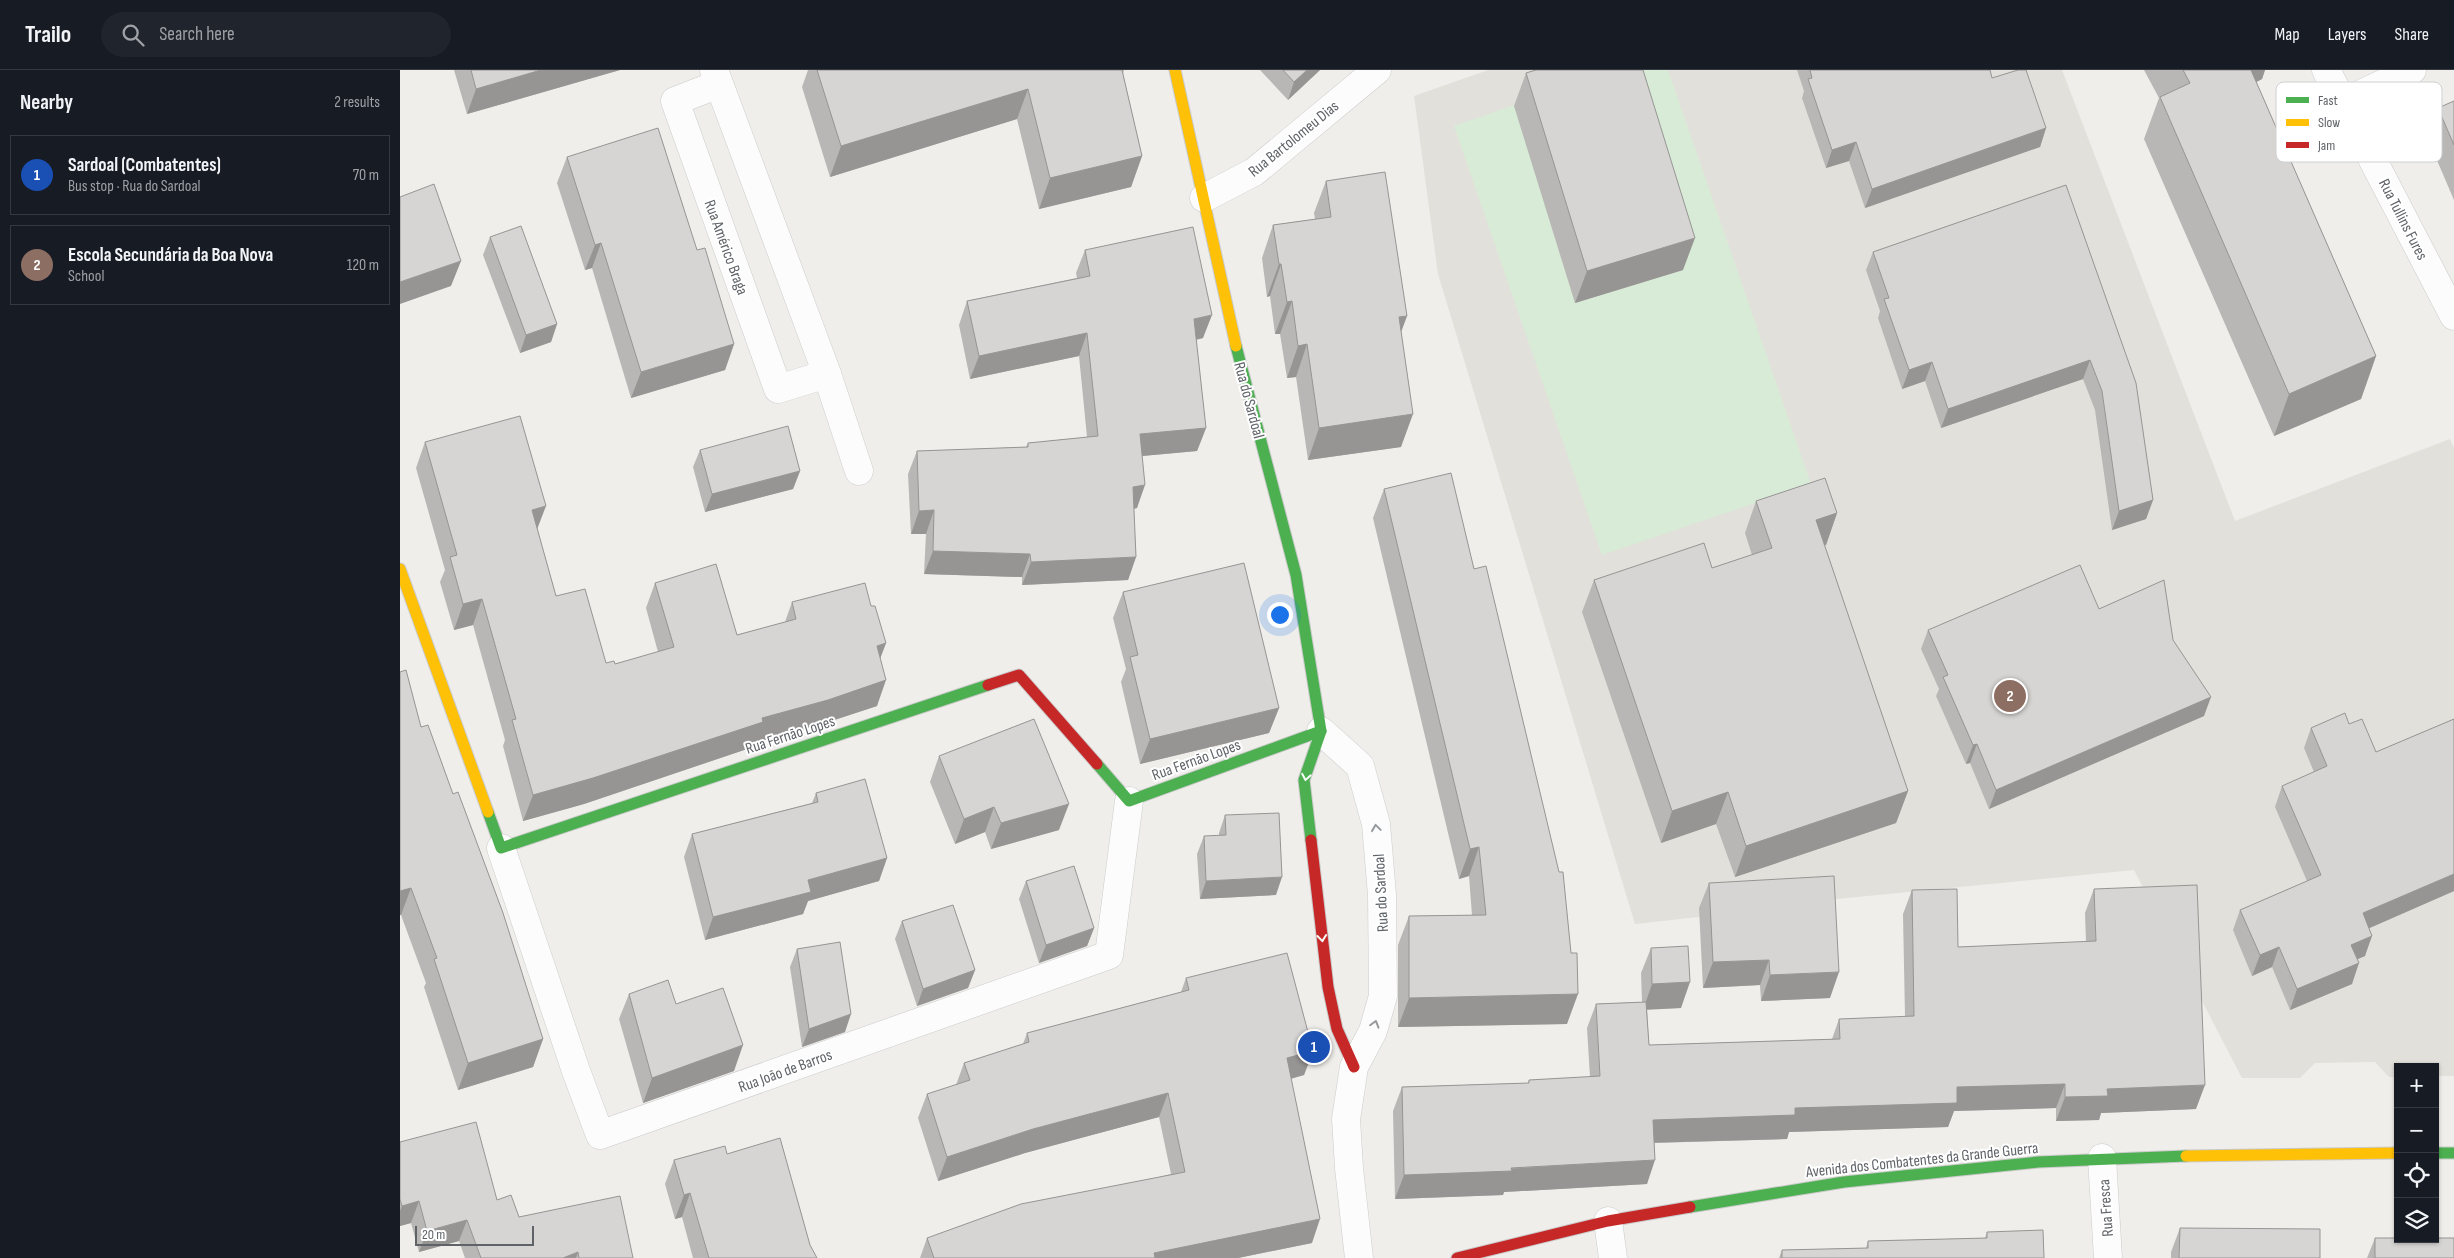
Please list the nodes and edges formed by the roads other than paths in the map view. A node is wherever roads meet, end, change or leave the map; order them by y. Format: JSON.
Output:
{"nodes":[{"id":1,"x":1175,"y":70,"type":"edge"},
{"id":2,"x":1377,"y":70,"type":"edge"},
{"id":3,"x":2326,"y":70,"type":"edge"},
{"id":4,"x":2412,"y":70,"type":"edge"},
{"id":5,"x":716,"y":77,"type":"edge"},
{"id":6,"x":2333,"y":82,"type":"edge"},
{"id":7,"x":2386,"y":82,"type":"edge"},
{"id":8,"x":2375,"y":162,"type":"edge"},
{"id":9,"x":1204,"y":198,"type":"junction"},
{"id":10,"x":2454,"y":316,"type":"edge"},
{"id":11,"x":826,"y":374,"type":"junction"},
{"id":12,"x":859,"y":471,"type":"dead end"},
{"id":13,"x":400,"y":569,"type":"edge"},
{"id":14,"x":1321,"y":731,"type":"junction"},
{"id":15,"x":1129,"y":801,"type":"junction"},
{"id":16,"x":501,"y":848,"type":"junction"},
{"id":17,"x":1354,"y":1067,"type":"junction"},
{"id":18,"x":2394,"y":1153,"type":"edge"},
{"id":19,"x":2439,"y":1153,"type":"edge"},
{"id":20,"x":2454,"y":1153,"type":"edge"},
{"id":21,"x":2102,"y":1158,"type":"junction"},
{"id":22,"x":1608,"y":1221,"type":"junction"},
{"id":23,"x":1359,"y":1258,"type":"edge"},
{"id":24,"x":1457,"y":1258,"type":"edge"},
{"id":25,"x":1612,"y":1258,"type":"edge"},
{"id":26,"x":2108,"y":1258,"type":"edge"}],
"edges":[{"from":1,"to":9,"type":"street","name":"Rua do Sardoal"},
{"from":2,"to":9,"type":"street","name":"Rua Bartolomeu Dias"},
{"from":3,"to":6,"type":"street","name":"Rua Tullins Fures"},
{"from":4,"to":7,"type":"street"},
{"from":5,"to":11,"type":"street","name":"Rua Américo Braga"},
{"from":5,"to":11,"type":"street","name":"Rua Américo Braga"},
{"from":8,"to":10,"type":"street","name":"Rua Tullins Fures"},
{"from":9,"to":14,"type":"street","name":"Rua do Sardoal"},
{"from":11,"to":12,"type":"street","name":"Rua Américo Braga"},
{"from":13,"to":16,"type":"street"},
{"from":14,"to":15,"type":"street","name":"Rua Fernão Lopes"},
{"from":14,"to":17,"type":"street","name":"Rua do Sardoal","one_way":true},
{"from":17,"to":14,"type":"street","name":"Rua do Sardoal","one_way":true},
{"from":15,"to":16,"type":"street","name":"Rua Fernão Lopes"},
{"from":15,"to":16,"type":"street","name":"Rua João de Barros"},
{"from":17,"to":23,"type":"street","name":"Rua do Sardoal"},
{"from":18,"to":21,"type":"street","name":"Avenida dos Combatentes da Grande Guerra"},
{"from":19,"to":20,"type":"street"},
{"from":21,"to":22,"type":"street","name":"Avenida dos Combatentes da Grande Guerra"},
{"from":21,"to":26,"type":"street","name":"Rua Fresca"},
{"from":22,"to":24,"type":"street","name":"Avenida dos Combatentes da Grande Guerra"},
{"from":22,"to":25,"type":"street"}]}
